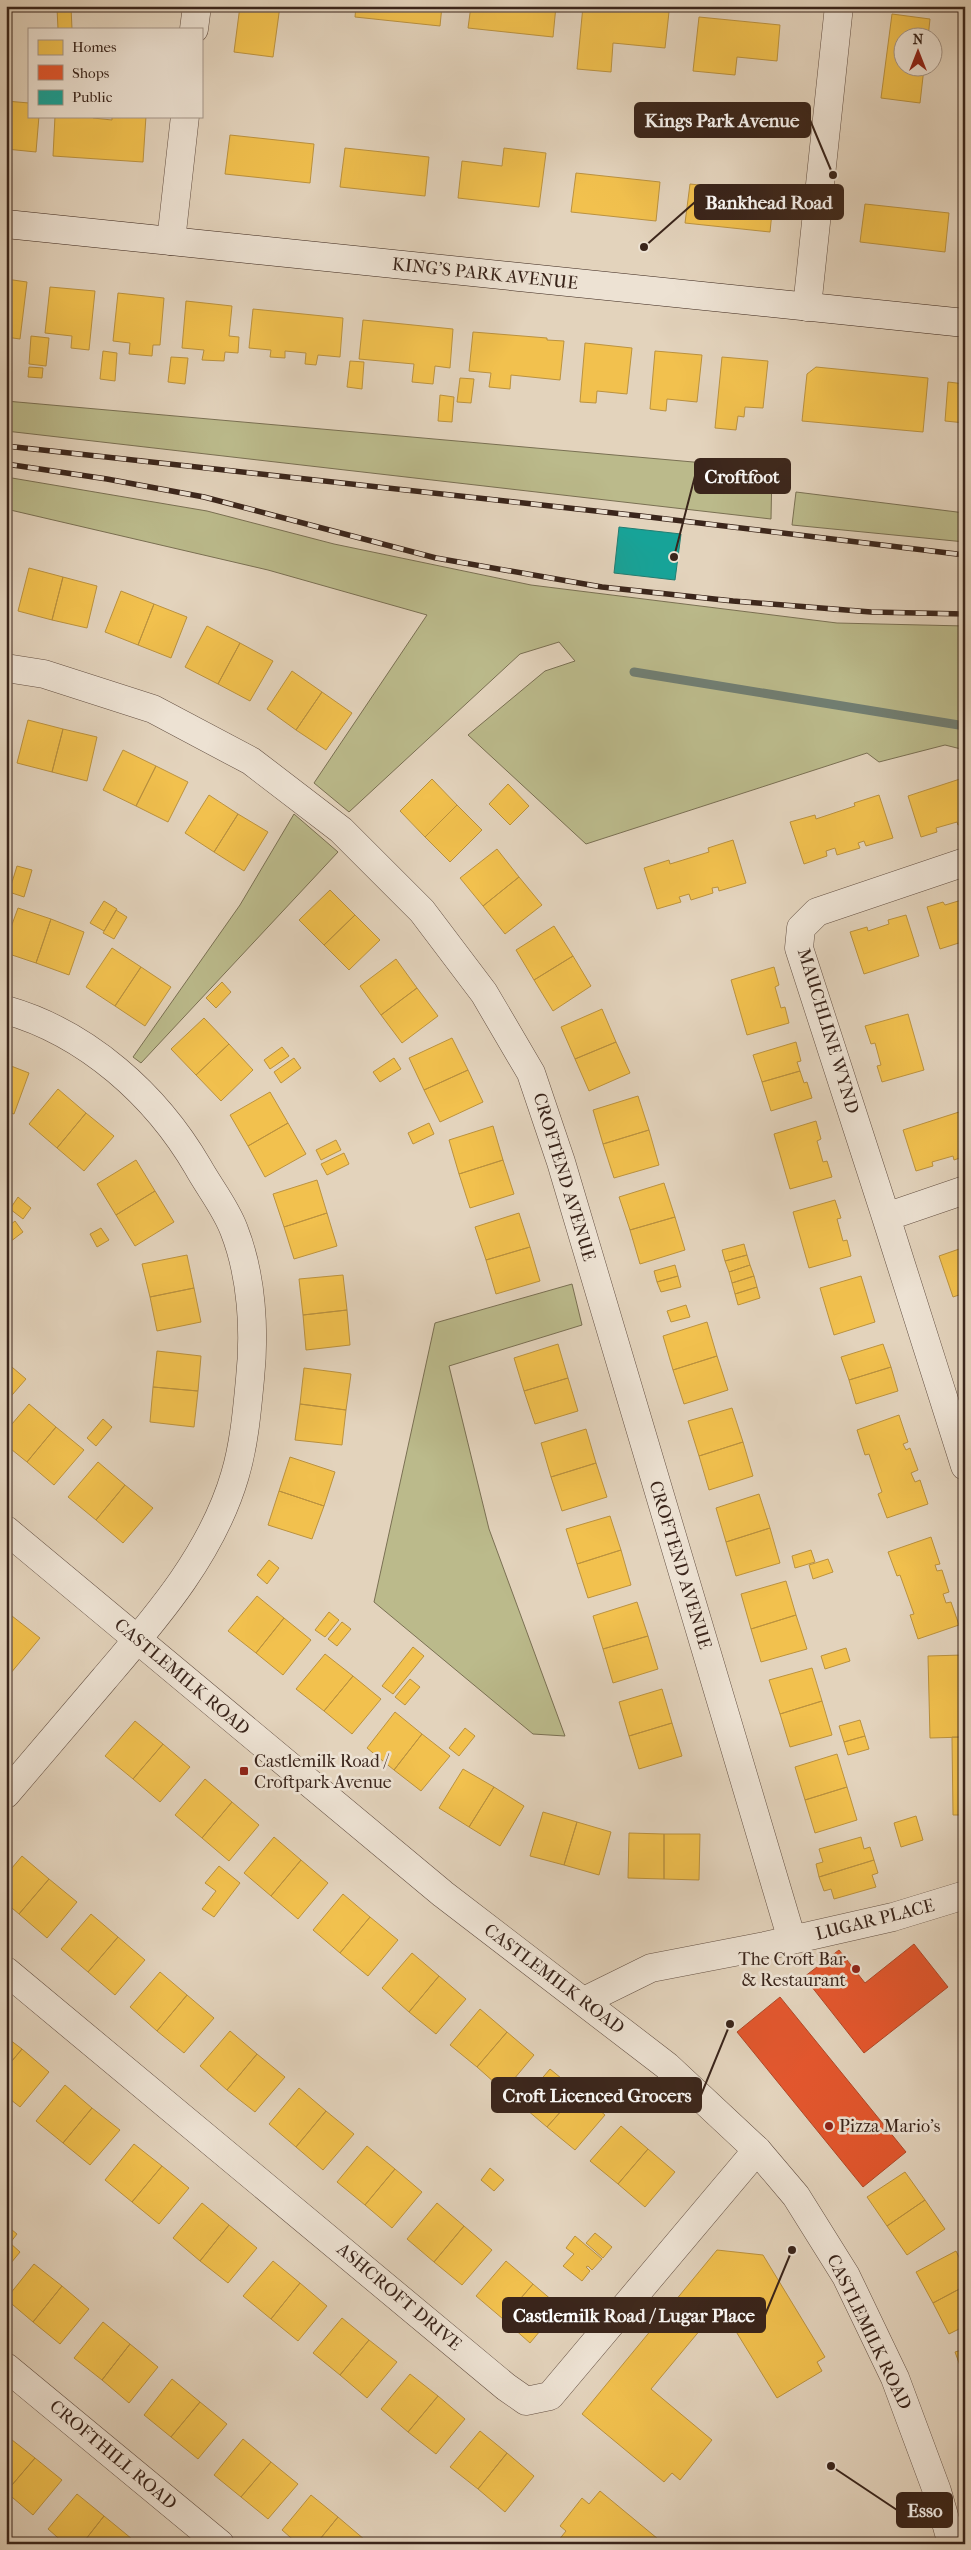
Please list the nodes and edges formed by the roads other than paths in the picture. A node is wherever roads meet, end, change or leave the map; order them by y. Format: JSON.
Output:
{"nodes":[{"id":1,"x":197,"y":6,"type":"edge"},
{"id":2,"x":839,"y":6,"type":"edge"},
{"id":3,"x":194,"y":28,"type":"edge"},
{"id":4,"x":185,"y":118,"type":"edge"},
{"id":5,"x":6,"y":224,"type":"edge"},
{"id":6,"x":171,"y":241,"type":"junction"},
{"id":7,"x":807,"y":307,"type":"junction"},
{"id":8,"x":965,"y":323,"type":"edge"},
{"id":9,"x":6,"y":668,"type":"edge"},
{"id":10,"x":965,"y":862,"type":"edge"},
{"id":11,"x":6,"y":1010,"type":"edge"},
{"id":12,"x":965,"y":1190,"type":"edge"},
{"id":13,"x":886,"y":1217,"type":"junction"},
{"id":14,"x":965,"y":1466,"type":"edge"},
{"id":15,"x":6,"y":1530,"type":"edge"},
{"id":16,"x":137,"y":1640,"type":"junction"},
{"id":17,"x":6,"y":1794,"type":"edge"},
{"id":18,"x":965,"y":1895,"type":"edge"},
{"id":19,"x":792,"y":1940,"type":"junction"},
{"id":20,"x":6,"y":1971,"type":"edge"},
{"id":21,"x":584,"y":2000,"type":"junction"},
{"id":22,"x":757,"y":2150,"type":"junction"},
{"id":23,"x":6,"y":2366,"type":"edge"},
{"id":24,"x":220,"y":2544,"type":"edge"},
{"id":25,"x":952,"y":2544,"type":"edge"}],
"edges":[{"from":1,"to":3,"type":"street"},
{"from":2,"to":7,"type":"street"},
{"from":4,"to":6,"type":"street"},
{"from":5,"to":6,"type":"street","name":"KING'S PARK AVENUE"},
{"from":6,"to":7,"type":"street","name":"KING'S PARK AVENUE"},
{"from":7,"to":8,"type":"street","name":"KING'S PARK AVENUE"},
{"from":9,"to":19,"type":"street","name":"CROFTEND AVENUE"},
{"from":10,"to":13,"type":"street","name":"MAUCHLINE WYND"},
{"from":11,"to":16,"type":"street"},
{"from":12,"to":13,"type":"street"},
{"from":13,"to":14,"type":"street","name":"MAUCHLINE WYND"},
{"from":15,"to":16,"type":"street","name":"CASTLEMILK ROAD"},
{"from":16,"to":17,"type":"street"},
{"from":16,"to":21,"type":"street","name":"CASTLEMILK ROAD"},
{"from":18,"to":19,"type":"street","name":"LUGAR PLACE"},
{"from":19,"to":21,"type":"street","name":"LUGAR PLACE"},
{"from":20,"to":22,"type":"street","name":"ASHCROFT DRIVE"},
{"from":21,"to":22,"type":"street","name":"CASTLEMILK ROAD"},
{"from":22,"to":25,"type":"street","name":"CASTLEMILK ROAD"},
{"from":23,"to":24,"type":"street","name":"CROFTHILL ROAD"}]}
